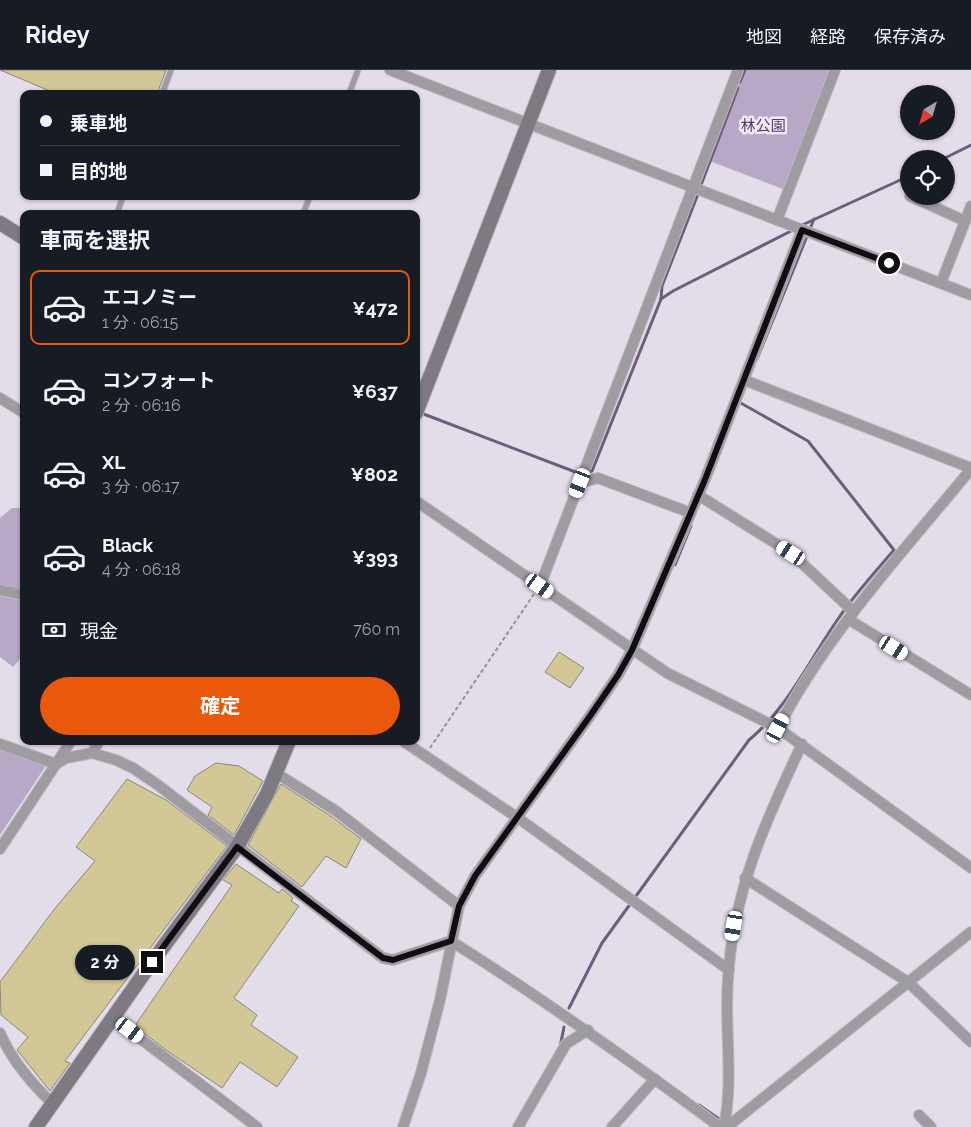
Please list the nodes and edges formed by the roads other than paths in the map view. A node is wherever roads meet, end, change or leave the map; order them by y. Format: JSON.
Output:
{"nodes":[{"id":1,"x":171,"y":70,"type":"edge"},
{"id":2,"x":358,"y":70,"type":"edge"},
{"id":3,"x":390,"y":70,"type":"edge"},
{"id":4,"x":549,"y":70,"type":"edge"},
{"id":5,"x":738,"y":70,"type":"edge"},
{"id":6,"x":835,"y":70,"type":"edge"},
{"id":7,"x":164,"y":90,"type":"edge"},
{"id":8,"x":350,"y":90,"type":"edge"},
{"id":9,"x":528,"y":124,"type":"junction"},
{"id":10,"x":693,"y":188,"type":"junction"},
{"id":11,"x":929,"y":205,"type":"edge"},
{"id":12,"x":971,"y":206,"type":"edge"},
{"id":13,"x":777,"y":220,"type":"junction"},
{"id":14,"x":965,"y":221,"type":"junction"},
{"id":15,"x":0,"y":223,"type":"edge"},
{"id":16,"x":802,"y":230,"type":"junction"},
{"id":17,"x":20,"y":236,"type":"edge"},
{"id":18,"x":941,"y":283,"type":"junction"},
{"id":19,"x":971,"y":294,"type":"edge"},
{"id":20,"x":744,"y":380,"type":"junction"},
{"id":21,"x":0,"y":398,"type":"edge"},
{"id":22,"x":420,"y":403,"type":"edge"},
{"id":23,"x":20,"y":410,"type":"edge"},
{"id":24,"x":971,"y":469,"type":"edge"},
{"id":25,"x":580,"y":483,"type":"junction"},
{"id":26,"x":698,"y":496,"type":"junction"},
{"id":27,"x":420,"y":503,"type":"edge"},
{"id":28,"x":691,"y":513,"type":"junction"},
{"id":29,"x":540,"y":586,"type":"junction"},
{"id":30,"x":0,"y":590,"type":"edge"},
{"id":31,"x":20,"y":594,"type":"edge"},
{"id":32,"x":851,"y":615,"type":"junction"},
{"id":33,"x":632,"y":650,"type":"junction"},
{"id":34,"x":971,"y":695,"type":"edge"},
{"id":35,"x":778,"y":728,"type":"junction"},
{"id":36,"x":0,"y":744,"type":"edge"},
{"id":37,"x":802,"y":744,"type":"junction"},
{"id":38,"x":68,"y":745,"type":"edge"},
{"id":39,"x":97,"y":745,"type":"edge"},
{"id":40,"x":287,"y":745,"type":"edge"},
{"id":41,"x":409,"y":745,"type":"edge"},
{"id":42,"x":92,"y":753,"type":"junction"},
{"id":43,"x":56,"y":764,"type":"junction"},
{"id":44,"x":276,"y":773,"type":"junction"},
{"id":45,"x":518,"y":818,"type":"junction"},
{"id":46,"x":237,"y":847,"type":"junction"},
{"id":47,"x":0,"y":849,"type":"edge"},
{"id":48,"x":971,"y":868,"type":"edge"},
{"id":49,"x":744,"y":878,"type":"junction"},
{"id":50,"x":459,"y":906,"type":"junction"},
{"id":51,"x":971,"y":932,"type":"edge"},
{"id":52,"x":451,"y":941,"type":"junction"},
{"id":53,"x":729,"y":970,"type":"junction"},
{"id":54,"x":908,"y":982,"type":"junction"},
{"id":55,"x":113,"y":1018,"type":"junction"},
{"id":56,"x":588,"y":1030,"type":"junction"},
{"id":57,"x":0,"y":1033,"type":"edge"},
{"id":58,"x":971,"y":1042,"type":"edge"},
{"id":59,"x":655,"y":1079,"type":"junction"},
{"id":60,"x":53,"y":1104,"type":"junction"},
{"id":61,"x":919,"y":1114,"type":"dead end"},
{"id":62,"x":42,"y":1125,"type":"edge"},
{"id":63,"x":257,"y":1127,"type":"edge"},
{"id":64,"x":403,"y":1127,"type":"edge"},
{"id":65,"x":518,"y":1127,"type":"edge"},
{"id":66,"x":612,"y":1127,"type":"edge"},
{"id":67,"x":720,"y":1127,"type":"edge"},
{"id":68,"x":726,"y":1127,"type":"edge"},
{"id":69,"x":931,"y":1127,"type":"edge"}],
"edges":[{"from":1,"to":7,"type":"lane"},
{"from":2,"to":8,"type":"lane"},
{"from":3,"to":9,"type":"street"},
{"from":4,"to":9,"type":"street"},
{"from":5,"to":10,"type":"street"},
{"from":6,"to":13,"type":"street"},
{"from":9,"to":10,"type":"street"},
{"from":9,"to":22,"type":"street"},
{"from":10,"to":13,"type":"street"},
{"from":10,"to":25,"type":"street"},
{"from":11,"to":14,"type":"street"},
{"from":12,"to":14,"type":"street"},
{"from":13,"to":16,"type":"street"},
{"from":14,"to":18,"type":"street"},
{"from":15,"to":17,"type":"street"},
{"from":16,"to":18,"type":"street"},
{"from":16,"to":20,"type":"street"},
{"from":18,"to":19,"type":"street"},
{"from":20,"to":24,"type":"street"},
{"from":20,"to":26,"type":"street"},
{"from":21,"to":23,"type":"street"},
{"from":24,"to":32,"type":"street"},
{"from":25,"to":28,"type":"street"},
{"from":25,"to":29,"type":"street"},
{"from":26,"to":28,"type":"street"},
{"from":26,"to":32,"type":"street"},
{"from":27,"to":29,"type":"street"},
{"from":28,"to":33,"type":"street"},
{"from":29,"to":33,"type":"street"},
{"from":30,"to":31,"type":"street"},
{"from":32,"to":34,"type":"street"},
{"from":32,"to":35,"type":"street"},
{"from":33,"to":35,"type":"street"},
{"from":33,"to":45,"type":"street"},
{"from":35,"to":37,"type":"street"},
{"from":36,"to":43,"type":"street"},
{"from":37,"to":48,"type":"street"},
{"from":37,"to":49,"type":"street"},
{"from":38,"to":43,"type":"street"},
{"from":39,"to":42,"type":"street"},
{"from":40,"to":44,"type":"street"},
{"from":41,"to":45,"type":"street"},
{"from":42,"to":43,"type":"street"},
{"from":42,"to":46,"type":"street"},
{"from":43,"to":47,"type":"street"},
{"from":44,"to":46,"type":"street"},
{"from":44,"to":50,"type":"street"},
{"from":45,"to":50,"type":"street"},
{"from":45,"to":53,"type":"street"},
{"from":46,"to":52,"type":"street"},
{"from":46,"to":55,"type":"street"},
{"from":49,"to":53,"type":"street"},
{"from":49,"to":54,"type":"street"},
{"from":50,"to":52,"type":"street"},
{"from":51,"to":54,"type":"street"},
{"from":52,"to":56,"type":"street"},
{"from":52,"to":64,"type":"street"},
{"from":53,"to":68,"type":"street"},
{"from":54,"to":58,"type":"street"},
{"from":54,"to":68,"type":"street"},
{"from":55,"to":60,"type":"street"},
{"from":55,"to":63,"type":"street"},
{"from":56,"to":59,"type":"street"},
{"from":56,"to":65,"type":"street"},
{"from":57,"to":60,"type":"street"},
{"from":59,"to":66,"type":"street"},
{"from":59,"to":67,"type":"street"},
{"from":60,"to":62,"type":"street"},
{"from":61,"to":69,"type":"street"}]}
